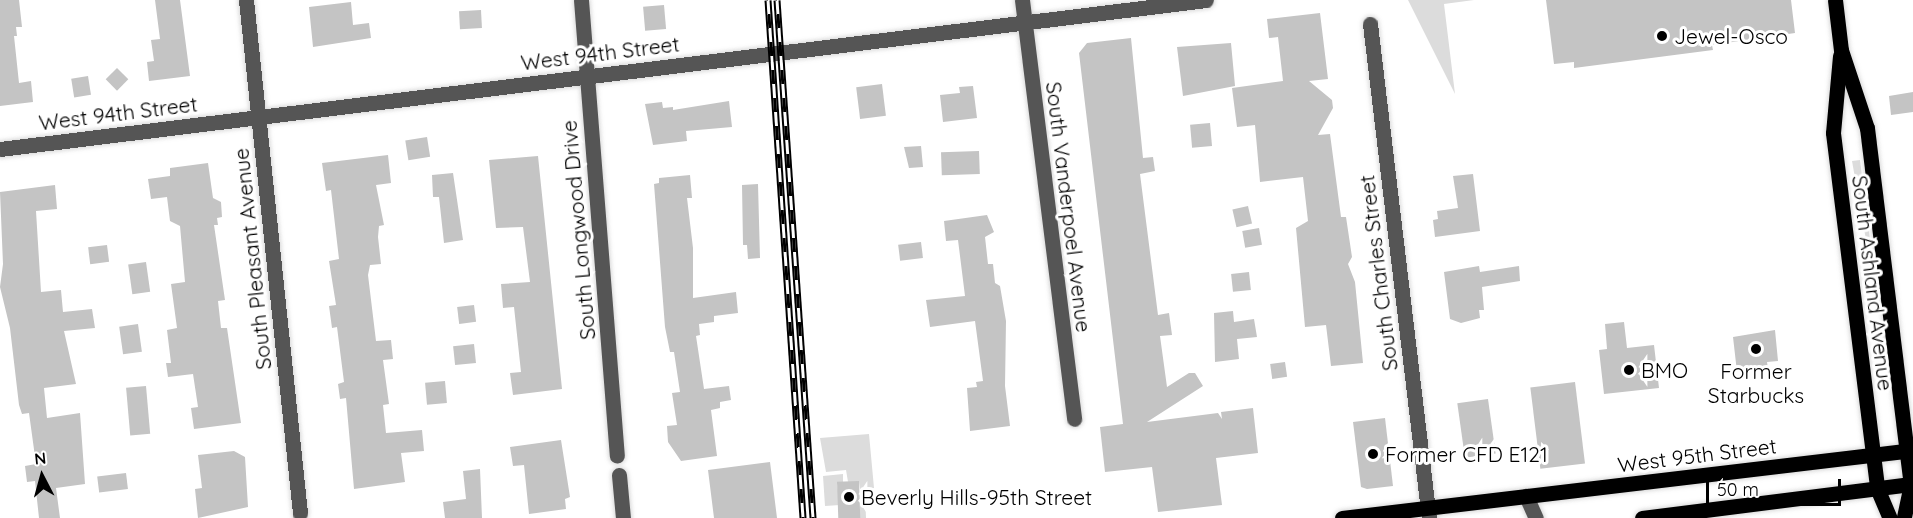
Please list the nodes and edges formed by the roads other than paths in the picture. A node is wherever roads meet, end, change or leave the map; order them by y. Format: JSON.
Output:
{"nodes":[{"id":1,"x":246,"y":0,"type":"edge"},
{"id":2,"x":581,"y":0,"type":"edge"},
{"id":3,"x":1022,"y":0,"type":"edge"},
{"id":4,"x":1206,"y":0,"type":"edge"},
{"id":5,"x":1835,"y":0,"type":"edge"},
{"id":6,"x":1025,"y":21,"type":"junction"},
{"id":7,"x":1370,"y":24,"type":"dead end"},
{"id":8,"x":1841,"y":50,"type":"junction"},
{"id":9,"x":587,"y":76,"type":"junction"},
{"id":10,"x":258,"y":117,"type":"junction"},
{"id":11,"x":0,"y":149,"type":"edge"},
{"id":12,"x":1074,"y":420,"type":"dead end"},
{"id":13,"x":1910,"y":451,"type":"edge"},
{"id":14,"x":1873,"y":455,"type":"junction"},
{"id":15,"x":617,"y":456,"type":"dead end"},
{"id":16,"x":619,"y":475,"type":"dead end"},
{"id":17,"x":1912,"y":484,"type":"edge"},
{"id":18,"x":1877,"y":488,"type":"junction"},
{"id":19,"x":1526,"y":496,"type":"junction"},
{"id":20,"x":300,"y":513,"type":"dead end"},
{"id":21,"x":1428,"y":513,"type":"edge"},
{"id":22,"x":623,"y":518,"type":"edge"},
{"id":23,"x":1342,"y":518,"type":"edge"},
{"id":24,"x":1536,"y":518,"type":"edge"},
{"id":25,"x":1642,"y":518,"type":"edge"},
{"id":26,"x":1890,"y":518,"type":"edge"},
{"id":27,"x":1904,"y":518,"type":"edge"}],
"edges":[{"from":1,"to":10,"type":"street","name":"South Pleasant Avenue"},
{"from":2,"to":9,"type":"street","name":"South Longwood Drive"},
{"from":3,"to":6,"type":"street","name":"South Vanderpoel Avenue"},
{"from":4,"to":6,"type":"street","name":"West 94th Street"},
{"from":5,"to":8,"type":"main road","name":"South Ashland Avenue"},
{"from":6,"to":9,"type":"street","name":"West 94th Street"},
{"from":6,"to":12,"type":"street","name":"South Vanderpoel Avenue"},
{"from":7,"to":21,"type":"street","name":"South Charles Street"},
{"from":8,"to":13,"type":"main road","name":"South Ashland Avenue"},
{"from":8,"to":14,"type":"main road","name":"South Ashland Avenue"},
{"from":9,"to":10,"type":"street","name":"West 94th Street"},
{"from":9,"to":15,"type":"street","name":"South Longwood Drive"},
{"from":10,"to":11,"type":"street","name":"West 94th Street"},
{"from":10,"to":20,"type":"street","name":"South Pleasant Avenue"},
{"from":13,"to":14,"type":"main road","name":"West 95th Street"},
{"from":13,"to":17,"type":"main road","name":"South Ashland Avenue"},
{"from":14,"to":18,"type":"main road","name":"South Ashland Avenue"},
{"from":14,"to":19,"type":"main road","name":"West 95th Street"},
{"from":16,"to":22,"type":"street"},
{"from":17,"to":18,"type":"main road"},
{"from":17,"to":27,"type":"main road","name":"South Ashland Avenue"},
{"from":18,"to":25,"type":"main road"},
{"from":18,"to":26,"type":"main road","name":"South Ashland Avenue"},
{"from":19,"to":21,"type":"main road","name":"West 95th Street"},
{"from":19,"to":24,"type":"street"},
{"from":21,"to":23,"type":"main road","name":"West 95th Street"}]}
